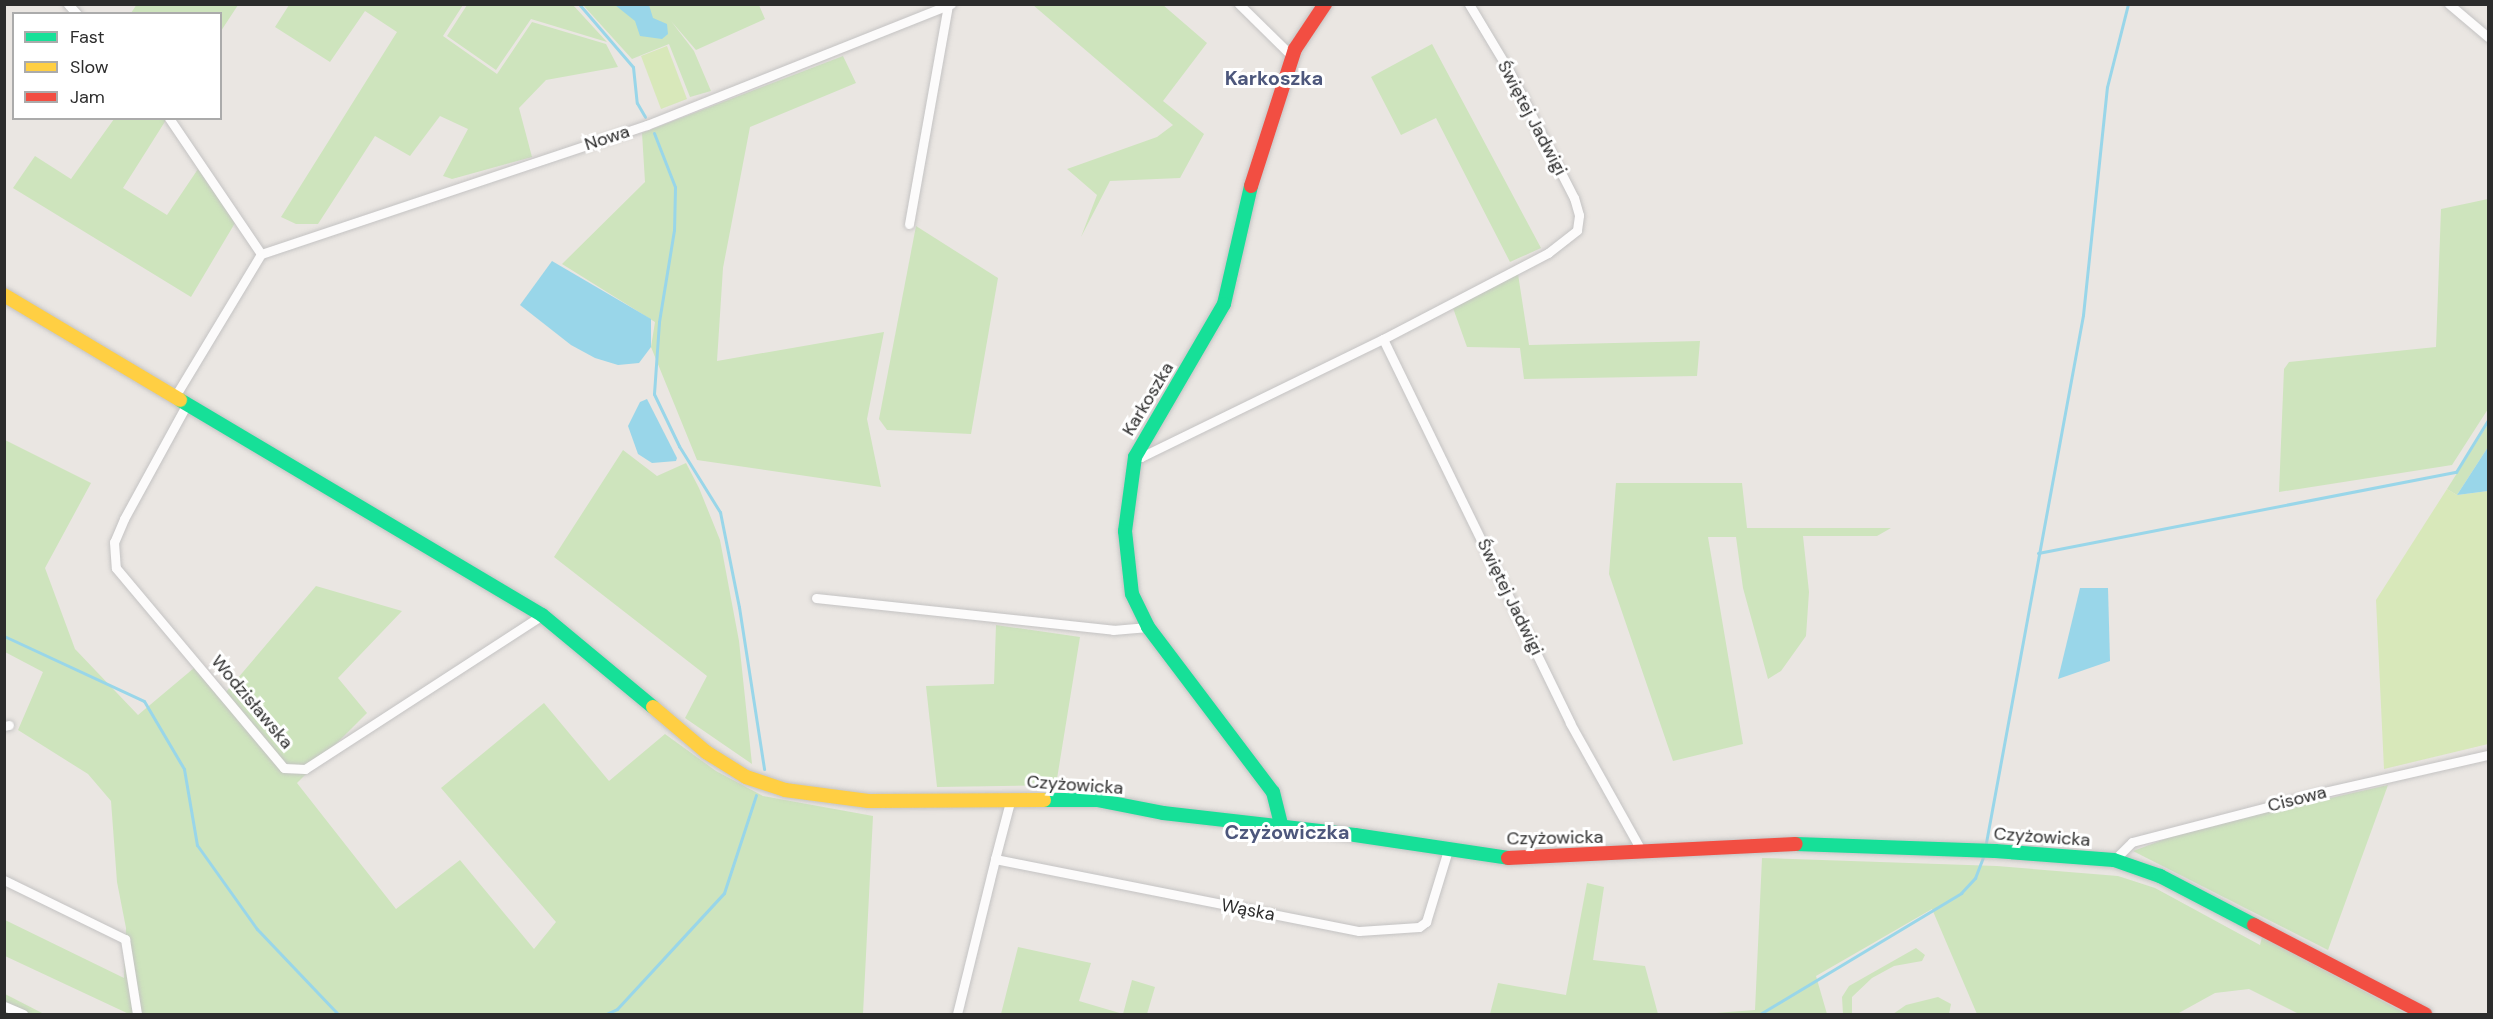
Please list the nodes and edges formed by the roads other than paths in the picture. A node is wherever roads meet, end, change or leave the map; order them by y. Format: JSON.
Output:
{"nodes":[{"id":1,"x":1239,"y":4,"type":"edge"},
{"id":2,"x":1325,"y":4,"type":"edge"},
{"id":3,"x":1469,"y":4,"type":"edge"},
{"id":4,"x":2449,"y":4,"type":"edge"},
{"id":5,"x":950,"y":5,"type":"edge"},
{"id":6,"x":2488,"y":37,"type":"edge"},
{"id":7,"x":1293,"y":57,"type":"junction"},
{"id":8,"x":170,"y":120,"type":"edge"},
{"id":9,"x":909,"y":224,"type":"dead end"},
{"id":10,"x":261,"y":254,"type":"junction"},
{"id":11,"x":4,"y":295,"type":"edge"},
{"id":12,"x":1383,"y":339,"type":"junction"},
{"id":13,"x":182,"y":399,"type":"junction"},
{"id":14,"x":1135,"y":457,"type":"junction"},
{"id":15,"x":816,"y":598,"type":"dead end"},
{"id":16,"x":542,"y":615,"type":"junction"},
{"id":17,"x":1148,"y":627,"type":"junction"},
{"id":18,"x":2488,"y":754,"type":"edge"},
{"id":19,"x":1011,"y":798,"type":"junction"},
{"id":20,"x":1282,"y":827,"type":"junction"},
{"id":21,"x":1448,"y":850,"type":"junction"},
{"id":22,"x":1642,"y":852,"type":"junction"},
{"id":23,"x":995,"y":859,"type":"junction"},
{"id":24,"x":2114,"y":860,"type":"junction"},
{"id":25,"x":4,"y":880,"type":"edge"},
{"id":26,"x":4,"y":1006,"type":"edge"},
{"id":27,"x":23,"y":1014,"type":"edge"},
{"id":28,"x":136,"y":1014,"type":"edge"},
{"id":29,"x":957,"y":1014,"type":"edge"},
{"id":30,"x":2425,"y":1014,"type":"edge"}],
"edges":[{"from":1,"to":7,"type":"street"},
{"from":2,"to":7,"type":"street","name":"Karkoszka"},
{"from":3,"to":12,"type":"street","name":"Świętej Jadwigi"},
{"from":4,"to":6,"type":"street"},
{"from":5,"to":9,"type":"street","name":"Nowa"},
{"from":5,"to":10,"type":"street","name":"Nowa"},
{"from":7,"to":14,"type":"street","name":"Karkoszka"},
{"from":8,"to":10,"type":"street"},
{"from":10,"to":13,"type":"street"},
{"from":11,"to":13,"type":"street"},
{"from":12,"to":14,"type":"street","name":"Świętej Jadwigi"},
{"from":12,"to":22,"type":"street","name":"Świętej Jadwigi"},
{"from":13,"to":16,"type":"street"},
{"from":13,"to":16,"type":"street","name":"Wodzisławska"},
{"from":14,"to":17,"type":"street","name":"Karkoszka"},
{"from":15,"to":17,"type":"street"},
{"from":16,"to":19,"type":"street","name":"Czyżowicka"},
{"from":17,"to":20,"type":"street","name":"Karkoszka"},
{"from":18,"to":24,"type":"street","name":"Cisowa"},
{"from":19,"to":20,"type":"street","name":"Czyżowicka"},
{"from":19,"to":23,"type":"street"},
{"from":20,"to":21,"type":"street","name":"Czyżowicka"},
{"from":21,"to":22,"type":"street","name":"Czyżowicka"},
{"from":21,"to":23,"type":"street","name":"Wąska"},
{"from":22,"to":24,"type":"street","name":"Czyżowicka"},
{"from":23,"to":29,"type":"street"},
{"from":24,"to":30,"type":"street","name":"Czyżowicka"},
{"from":25,"to":28,"type":"street"},
{"from":26,"to":27,"type":"street"}]}
